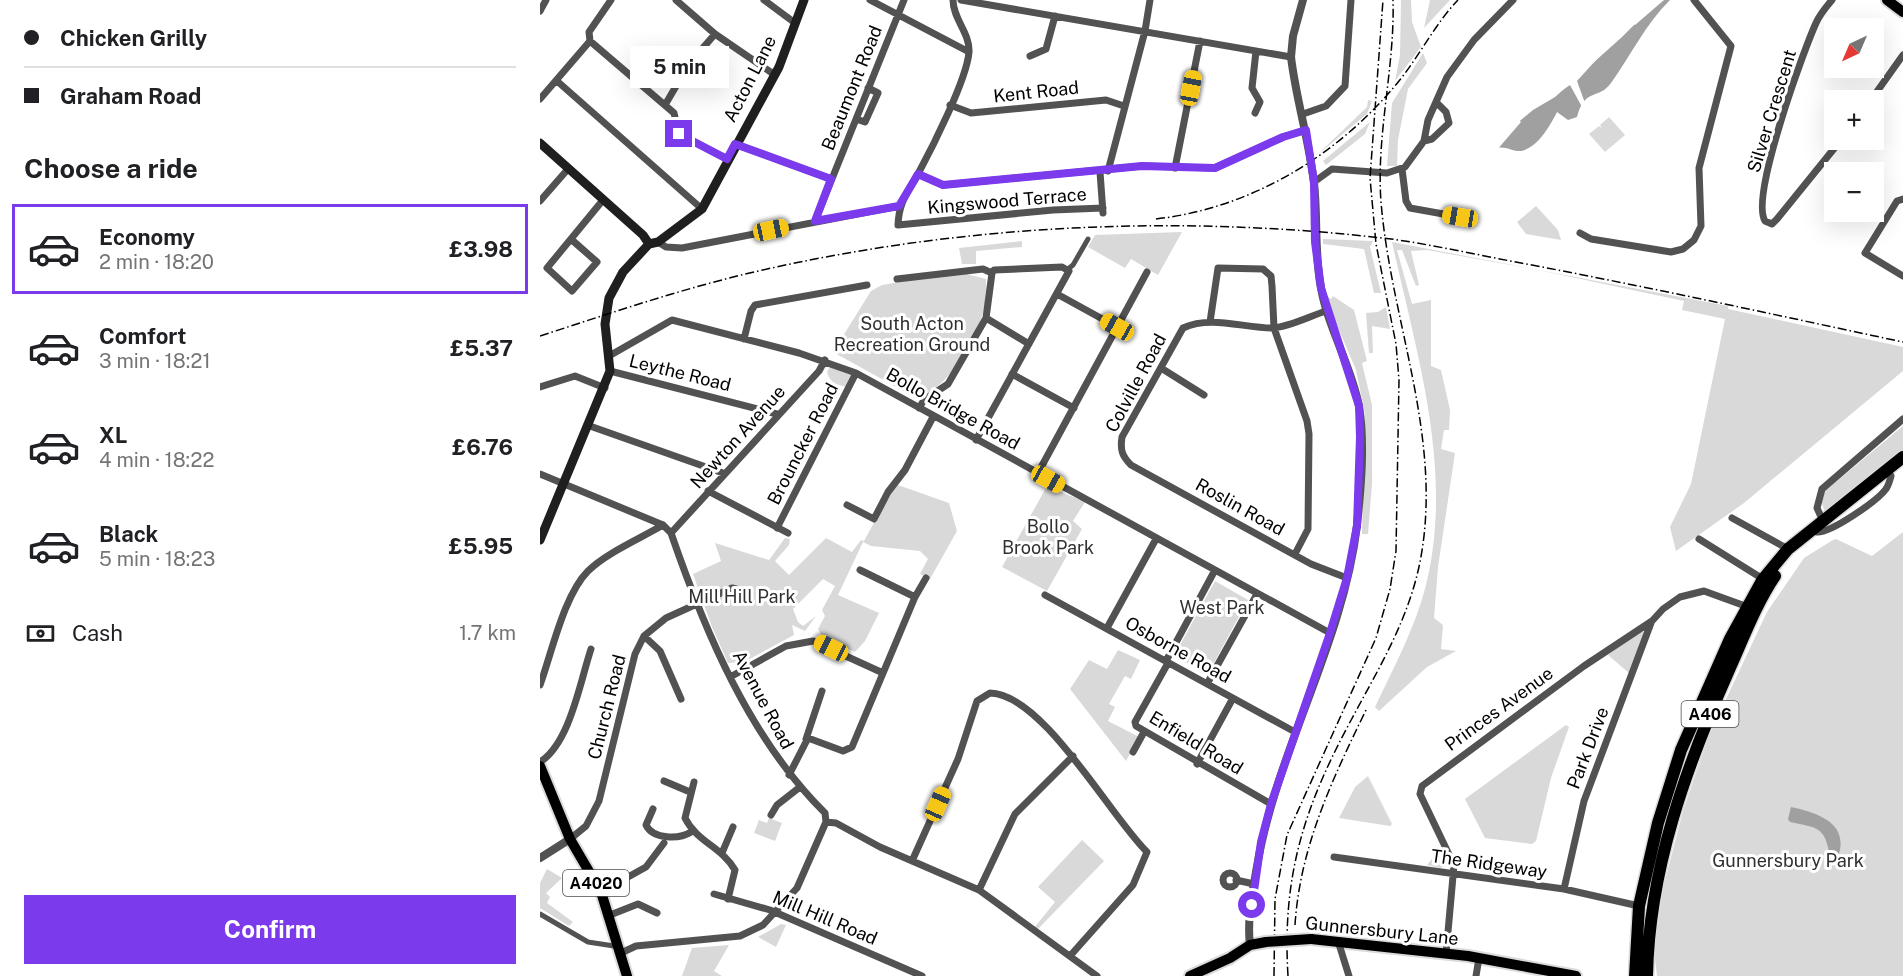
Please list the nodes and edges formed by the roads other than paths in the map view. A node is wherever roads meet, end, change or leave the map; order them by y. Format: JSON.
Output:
{"nodes":[{"id":1,"x":546,"y":0,"type":"edge"},
{"id":2,"x":611,"y":0,"type":"edge"},
{"id":3,"x":676,"y":0,"type":"edge"},
{"id":4,"x":764,"y":0,"type":"edge"},
{"id":5,"x":804,"y":0,"type":"edge"},
{"id":6,"x":870,"y":0,"type":"edge"},
{"id":7,"x":904,"y":0,"type":"edge"},
{"id":8,"x":953,"y":0,"type":"edge"},
{"id":9,"x":961,"y":0,"type":"edge"},
{"id":10,"x":1150,"y":0,"type":"edge"},
{"id":11,"x":1303,"y":0,"type":"edge"},
{"id":12,"x":1352,"y":0,"type":"edge"},
{"id":13,"x":1513,"y":0,"type":"edge"},
{"id":14,"x":1694,"y":0,"type":"edge"},
{"id":15,"x":1832,"y":0,"type":"edge"},
{"id":16,"x":1887,"y":0,"type":"edge"},
{"id":17,"x":540,"y":11,"type":"edge"},
{"id":18,"x":1903,"y":12,"type":"edge"},
{"id":19,"x":897,"y":15,"type":"junction"},
{"id":20,"x":1055,"y":16,"type":"junction"},
{"id":21,"x":795,"y":23,"type":"junction"},
{"id":22,"x":1145,"y":31,"type":"junction"},
{"id":23,"x":715,"y":34,"type":"junction"},
{"id":24,"x":590,"y":41,"type":"junction"},
{"id":25,"x":1200,"y":41,"type":"junction"},
{"id":26,"x":1256,"y":51,"type":"junction"},
{"id":27,"x":969,"y":52,"type":"junction"},
{"id":28,"x":1903,"y":55,"type":"edge"},
{"id":29,"x":1030,"y":56,"type":"dead end"},
{"id":30,"x":1291,"y":57,"type":"junction"},
{"id":31,"x":775,"y":75,"type":"junction"},
{"id":32,"x":557,"y":81,"type":"junction"},
{"id":33,"x":1878,"y":90,"type":"edge"},
{"id":34,"x":540,"y":99,"type":"edge"},
{"id":35,"x":1437,"y":103,"type":"junction"},
{"id":36,"x":665,"y":105,"type":"junction"},
{"id":37,"x":950,"y":105,"type":"junction"},
{"id":38,"x":1124,"y":106,"type":"junction"},
{"id":39,"x":1255,"y":113,"type":"dead end"},
{"id":40,"x":1303,"y":114,"type":"junction"},
{"id":41,"x":1306,"y":130,"type":"junction"},
{"id":42,"x":1424,"y":141,"type":"junction"},
{"id":43,"x":540,"y":143,"type":"edge"},
{"id":44,"x":735,"y":144,"type":"junction"},
{"id":45,"x":1833,"y":150,"type":"edge"},
{"id":46,"x":727,"y":159,"type":"junction"},
{"id":47,"x":1175,"y":168,"type":"junction"},
{"id":48,"x":568,"y":169,"type":"junction"},
{"id":49,"x":1402,"y":170,"type":"junction"},
{"id":50,"x":1104,"y":171,"type":"junction"},
{"id":51,"x":918,"y":174,"type":"junction"},
{"id":52,"x":831,"y":179,"type":"junction"},
{"id":53,"x":1314,"y":182,"type":"junction"},
{"id":54,"x":1903,"y":198,"type":"edge"},
{"id":55,"x":603,"y":200,"type":"junction"},
{"id":56,"x":540,"y":201,"type":"edge"},
{"id":57,"x":899,"y":206,"type":"junction"},
{"id":58,"x":702,"y":209,"type":"junction"},
{"id":59,"x":1460,"y":217,"type":"dead end"},
{"id":60,"x":815,"y":221,"type":"junction"},
{"id":61,"x":1580,"y":233,"type":"dead end"},
{"id":62,"x":1088,"y":239,"type":"dead end"},
{"id":63,"x":572,"y":240,"type":"junction"},
{"id":64,"x":654,"y":243,"type":"junction"},
{"id":65,"x":1068,"y":269,"type":"junction"},
{"id":66,"x":1147,"y":272,"type":"dead end"},
{"id":67,"x":992,"y":273,"type":"junction"},
{"id":68,"x":1903,"y":276,"type":"edge"},
{"id":69,"x":897,"y":279,"type":"dead end"},
{"id":70,"x":867,"y":285,"type":"dead end"},
{"id":71,"x":1057,"y":294,"type":"junction"},
{"id":72,"x":1326,"y":310,"type":"junction"},
{"id":73,"x":986,"y":318,"type":"junction"},
{"id":74,"x":1210,"y":322,"type":"junction"},
{"id":75,"x":1117,"y":327,"type":"junction"},
{"id":76,"x":1274,"y":328,"type":"junction"},
{"id":77,"x":744,"y":339,"type":"junction"},
{"id":78,"x":1029,"y":344,"type":"junction"},
{"id":79,"x":609,"y":356,"type":"junction"},
{"id":80,"x":825,"y":360,"type":"junction"},
{"id":81,"x":1161,"y":368,"type":"junction"},
{"id":82,"x":610,"y":371,"type":"junction"},
{"id":83,"x":856,"y":373,"type":"junction"},
{"id":84,"x":1012,"y":374,"type":"junction"},
{"id":85,"x":540,"y":387,"type":"edge"},
{"id":86,"x":604,"y":388,"type":"junction"},
{"id":87,"x":1204,"y":395,"type":"dead end"},
{"id":88,"x":920,"y":408,"type":"junction"},
{"id":89,"x":1074,"y":408,"type":"junction"},
{"id":90,"x":777,"y":414,"type":"junction"},
{"id":91,"x":933,"y":417,"type":"junction"},
{"id":92,"x":1903,"y":419,"type":"edge"},
{"id":93,"x":588,"y":425,"type":"junction"},
{"id":94,"x":976,"y":440,"type":"junction"},
{"id":95,"x":1123,"y":456,"type":"joint"},
{"id":96,"x":1903,"y":457,"type":"edge"},
{"id":97,"x":1903,"y":466,"type":"edge"},
{"id":98,"x":723,"y":473,"type":"junction"},
{"id":99,"x":1038,"y":473,"type":"junction"},
{"id":100,"x":540,"y":474,"type":"edge"},
{"id":101,"x":564,"y":483,"type":"junction"},
{"id":102,"x":708,"y":491,"type":"junction"},
{"id":103,"x":847,"y":505,"type":"dead end"},
{"id":104,"x":1732,"y":518,"type":"dead end"},
{"id":105,"x":663,"y":525,"type":"junction"},
{"id":106,"x":1820,"y":526,"type":"junction"},
{"id":107,"x":777,"y":528,"type":"junction"},
{"id":108,"x":671,"y":533,"type":"junction"},
{"id":109,"x":788,"y":533,"type":"dead end"},
{"id":110,"x":1156,"y":539,"type":"junction"},
{"id":111,"x":1699,"y":539,"type":"dead end"},
{"id":112,"x":540,"y":540,"type":"edge"},
{"id":113,"x":1788,"y":549,"type":"junction"},
{"id":114,"x":1295,"y":555,"type":"junction"},
{"id":115,"x":860,"y":570,"type":"dead end"},
{"id":116,"x":1215,"y":570,"type":"junction"},
{"id":117,"x":926,"y":578,"type":"dead end"},
{"id":118,"x":1347,"y":578,"type":"junction"},
{"id":119,"x":1763,"y":579,"type":"junction"},
{"id":120,"x":747,"y":592,"type":"dead end"},
{"id":121,"x":1257,"y":594,"type":"junction"},
{"id":122,"x":1045,"y":595,"type":"dead end"},
{"id":123,"x":915,"y":597,"type":"junction"},
{"id":124,"x":698,"y":604,"type":"junction"},
{"id":125,"x":1748,"y":607,"type":"junction"},
{"id":126,"x":1652,"y":621,"type":"junction"},
{"id":127,"x":1107,"y":628,"type":"junction"},
{"id":128,"x":1330,"y":633,"type":"junction"},
{"id":129,"x":644,"y":636,"type":"junction"},
{"id":130,"x":591,"y":649,"type":"dead end"},
{"id":131,"x":1167,"y":662,"type":"junction"},
{"id":132,"x":883,"y":673,"type":"junction"},
{"id":133,"x":732,"y":676,"type":"junction"},
{"id":134,"x":1207,"y":684,"type":"junction"},
{"id":135,"x":540,"y":685,"type":"edge"},
{"id":136,"x":822,"y":691,"type":"dead end"},
{"id":137,"x":1233,"y":698,"type":"junction"},
{"id":138,"x":681,"y":699,"type":"dead end"},
{"id":139,"x":1144,"y":732,"type":"junction"},
{"id":140,"x":1295,"y":732,"type":"junction"},
{"id":141,"x":806,"y":739,"type":"junction"},
{"id":142,"x":1133,"y":752,"type":"dead end"},
{"id":143,"x":1073,"y":756,"type":"junction"},
{"id":144,"x":540,"y":764,"type":"edge"},
{"id":145,"x":1197,"y":764,"type":"junction"},
{"id":146,"x":789,"y":775,"type":"junction"},
{"id":147,"x":664,"y":781,"type":"dead end"},
{"id":148,"x":694,"y":782,"type":"dead end"},
{"id":149,"x":800,"y":787,"type":"junction"},
{"id":150,"x":690,"y":792,"type":"junction"},
{"id":151,"x":1271,"y":804,"type":"junction"},
{"id":152,"x":653,"y":809,"type":"dead end"},
{"id":153,"x":771,"y":815,"type":"dead end"},
{"id":154,"x":830,"y":821,"type":"junction"},
{"id":155,"x":733,"y":827,"type":"dead end"},
{"id":156,"x":691,"y":832,"type":"junction"},
{"id":157,"x":570,"y":839,"type":"junction"},
{"id":158,"x":664,"y":843,"type":"dead end"},
{"id":159,"x":722,"y":853,"type":"junction"},
{"id":160,"x":1335,"y":857,"type":"dead end"},
{"id":161,"x":540,"y":858,"type":"edge"},
{"id":162,"x":912,"y":861,"type":"junction"},
{"id":163,"x":1455,"y":874,"type":"junction"},
{"id":164,"x":1236,"y":880,"type":"dead end"},
{"id":165,"x":1254,"y":884,"type":"junction"},
{"id":166,"x":1564,"y":889,"type":"junction"},
{"id":167,"x":980,"y":890,"type":"junction"},
{"id":168,"x":601,"y":892,"type":"junction"},
{"id":169,"x":714,"y":894,"type":"dead end"},
{"id":170,"x":728,"y":899,"type":"junction"},
{"id":171,"x":1639,"y":906,"type":"junction"},
{"id":172,"x":657,"y":913,"type":"dead end"},
{"id":173,"x":777,"y":913,"type":"junction"},
{"id":174,"x":540,"y":914,"type":"edge"},
{"id":175,"x":610,"y":915,"type":"junction"},
{"id":176,"x":1338,"y":941,"type":"junction"},
{"id":177,"x":1250,"y":945,"type":"junction"},
{"id":178,"x":617,"y":949,"type":"junction"},
{"id":179,"x":1446,"y":954,"type":"junction"},
{"id":180,"x":1070,"y":956,"type":"junction"},
{"id":181,"x":1479,"y":958,"type":"junction"},
{"id":182,"x":1557,"y":974,"type":"edge"},
{"id":183,"x":627,"y":976,"type":"edge"},
{"id":184,"x":922,"y":976,"type":"edge"},
{"id":185,"x":1097,"y":976,"type":"edge"},
{"id":186,"x":1190,"y":976,"type":"edge"},
{"id":187,"x":1349,"y":976,"type":"edge"},
{"id":188,"x":1476,"y":976,"type":"edge"},
{"id":189,"x":1576,"y":976,"type":"edge"},
{"id":190,"x":1635,"y":976,"type":"edge"},
{"id":191,"x":1647,"y":976,"type":"edge"}],
"edges":[{"from":1,"to":17,"type":"street"},
{"from":2,"to":24,"type":"street"},
{"from":3,"to":23,"type":"street"},
{"from":4,"to":21,"type":"street"},
{"from":5,"to":21,"type":"main road","name":"Acton Lane"},
{"from":6,"to":19,"type":"street"},
{"from":7,"to":19,"type":"street","name":"Beaumont Road"},
{"from":8,"to":27,"type":"street"},
{"from":9,"to":20,"type":"street"},
{"from":10,"to":22,"type":"street"},
{"from":11,"to":30,"type":"street"},
{"from":12,"to":40,"type":"street"},
{"from":13,"to":35,"type":"street"},
{"from":14,"to":61,"type":"street"},
{"from":15,"to":45,"type":"street","name":"Silver Crescent"},
{"from":16,"to":18,"type":"main road"},
{"from":19,"to":27,"type":"street"},
{"from":19,"to":52,"type":"street","name":"Beaumont Road"},
{"from":20,"to":22,"type":"street"},
{"from":20,"to":29,"type":"street"},
{"from":21,"to":31,"type":"main road","name":"Acton Lane"},
{"from":22,"to":25,"type":"street"},
{"from":22,"to":38,"type":"street"},
{"from":23,"to":31,"type":"street"},
{"from":23,"to":36,"type":"street"},
{"from":24,"to":32,"type":"street"},
{"from":24,"to":36,"type":"street"},
{"from":25,"to":26,"type":"street"},
{"from":25,"to":47,"type":"street"},
{"from":26,"to":30,"type":"street"},
{"from":26,"to":39,"type":"street"},
{"from":27,"to":37,"type":"street"},
{"from":28,"to":33,"type":"street"},
{"from":30,"to":40,"type":"street"},
{"from":31,"to":44,"type":"main road","name":"Acton Lane"},
{"from":32,"to":34,"type":"street"},
{"from":32,"to":58,"type":"street"},
{"from":35,"to":42,"type":"street"},
{"from":35,"to":42,"type":"street"},
{"from":36,"to":46,"type":"street"},
{"from":37,"to":38,"type":"street","name":"Kent Road"},
{"from":37,"to":51,"type":"street"},
{"from":38,"to":50,"type":"street"},
{"from":40,"to":41,"type":"street"},
{"from":41,"to":47,"type":"street"},
{"from":41,"to":53,"type":"street"},
{"from":42,"to":49,"type":"street"},
{"from":43,"to":48,"type":"main road"},
{"from":44,"to":46,"type":"main road","name":"Acton Lane"},
{"from":44,"to":52,"type":"street"},
{"from":46,"to":58,"type":"main road","name":"Acton Lane"},
{"from":47,"to":50,"type":"street"},
{"from":48,"to":55,"type":"main road"},
{"from":48,"to":56,"type":"street"},
{"from":49,"to":53,"type":"street"},
{"from":49,"to":59,"type":"street"},
{"from":50,"to":51,"type":"street"},
{"from":50,"to":57,"type":"street","name":"Kingswood Terrace"},
{"from":51,"to":57,"type":"street"},
{"from":52,"to":60,"type":"street","name":"Beaumont Road"},
{"from":53,"to":72,"type":"street"},
{"from":54,"to":68,"type":"street"},
{"from":55,"to":63,"type":"street"},
{"from":55,"to":64,"type":"main road"},
{"from":57,"to":60,"type":"street"},
{"from":58,"to":64,"type":"main road","name":"Acton Lane"},
{"from":60,"to":64,"type":"street"},
{"from":62,"to":65,"type":"street"},
{"from":63,"to":63,"type":"street"},
{"from":64,"to":79,"type":"main road","name":"Acton Lane"},
{"from":65,"to":67,"type":"street"},
{"from":65,"to":71,"type":"street"},
{"from":66,"to":75,"type":"street"},
{"from":67,"to":69,"type":"street"},
{"from":67,"to":73,"type":"street"},
{"from":70,"to":77,"type":"street"},
{"from":71,"to":75,"type":"street"},
{"from":71,"to":78,"type":"street"},
{"from":72,"to":76,"type":"street","name":"Colville Road"},
{"from":72,"to":118,"type":"street"},
{"from":73,"to":78,"type":"street"},
{"from":73,"to":88,"type":"street"},
{"from":74,"to":76,"type":"street","name":"Colville Road"},
{"from":74,"to":76,"type":"street"},
{"from":74,"to":81,"type":"street","name":"Colville Road"},
{"from":75,"to":89,"type":"street"},
{"from":76,"to":114,"type":"street"},
{"from":77,"to":79,"type":"street","name":"Bollo Bridge Road"},
{"from":77,"to":80,"type":"street","name":"Bollo Bridge Road"},
{"from":78,"to":84,"type":"street"},
{"from":79,"to":82,"type":"main road","name":"Acton Lane"},
{"from":80,"to":83,"type":"street","name":"Bollo Bridge Road"},
{"from":80,"to":90,"type":"street","name":"Newton Avenue"},
{"from":81,"to":87,"type":"street"},
{"from":81,"to":95,"type":"street","name":"Colville Road"},
{"from":82,"to":86,"type":"main road","name":"Acton Lane"},
{"from":82,"to":90,"type":"street","name":"Leythe Road"},
{"from":83,"to":88,"type":"street","name":"Bollo Bridge Road"},
{"from":83,"to":107,"type":"street","name":"Brouncker Road"},
{"from":84,"to":89,"type":"street"},
{"from":84,"to":94,"type":"street"},
{"from":85,"to":86,"type":"street"},
{"from":86,"to":93,"type":"main road","name":"Acton Lane"},
{"from":88,"to":91,"type":"street","name":"Bollo Bridge Road"},
{"from":89,"to":99,"type":"street"},
{"from":90,"to":98,"type":"street","name":"Newton Avenue"},
{"from":91,"to":94,"type":"street","name":"Bollo Bridge Road"},
{"from":91,"to":103,"type":"street"},
{"from":92,"to":106,"type":"street"},
{"from":93,"to":98,"type":"street"},
{"from":93,"to":101,"type":"main road","name":"Acton Lane"},
{"from":94,"to":99,"type":"street","name":"Bollo Bridge Road"},
{"from":95,"to":114,"type":"street","name":"Roslin Road"},
{"from":96,"to":106,"type":"highway","number":"A406"},
{"from":97,"to":106,"type":"highway","number":"A406"},
{"from":98,"to":102,"type":"street","name":"Newton Avenue"},
{"from":99,"to":110,"type":"street","name":"Bollo Bridge Road"},
{"from":100,"to":101,"type":"street"},
{"from":101,"to":105,"type":"street","name":"Avenue Road"},
{"from":101,"to":112,"type":"main road","name":"Acton Lane"},
{"from":102,"to":107,"type":"street","name":"Brouncker Road"},
{"from":102,"to":108,"type":"street","name":"Newton Avenue"},
{"from":104,"to":113,"type":"street"},
{"from":105,"to":108,"type":"street","name":"Avenue Road"},
{"from":105,"to":135,"type":"street"},
{"from":106,"to":113,"type":"highway","number":"A406"},
{"from":106,"to":191,"type":"highway","number":"A406"},
{"from":107,"to":109,"type":"street","name":"Brouncker Road"},
{"from":108,"to":124,"type":"street","name":"Avenue Road"},
{"from":110,"to":116,"type":"street","name":"Bollo Bridge Road"},
{"from":110,"to":127,"type":"street"},
{"from":111,"to":119,"type":"street"},
{"from":113,"to":119,"type":"highway","number":"A406"},
{"from":114,"to":118,"type":"street","name":"Roslin Road"},
{"from":115,"to":123,"type":"street"},
{"from":116,"to":121,"type":"street","name":"Bollo Bridge Road"},
{"from":116,"to":131,"type":"street"},
{"from":117,"to":123,"type":"street"},
{"from":118,"to":128,"type":"street"},
{"from":119,"to":125,"type":"highway","number":"A406"},
{"from":120,"to":124,"type":"street","name":"Church Road"},
{"from":121,"to":128,"type":"street","name":"Bollo Bridge Road"},
{"from":121,"to":134,"type":"street"},
{"from":122,"to":127,"type":"street","name":"Osborne Road"},
{"from":123,"to":132,"type":"street"},
{"from":124,"to":129,"type":"street","name":"Church Road"},
{"from":124,"to":133,"type":"street","name":"Avenue Road"},
{"from":125,"to":126,"type":"street","name":"Princes Avenue"},
{"from":125,"to":171,"type":"highway","number":"A406"},
{"from":126,"to":163,"type":"street","name":"Princes Avenue"},
{"from":126,"to":166,"type":"street","name":"Park Drive"},
{"from":127,"to":131,"type":"street","name":"Osborne Road"},
{"from":128,"to":140,"type":"street"},
{"from":129,"to":138,"type":"street"},
{"from":129,"to":157,"type":"street","name":"Church Road"},
{"from":130,"to":144,"type":"street"},
{"from":131,"to":134,"type":"street","name":"Osborne Road"},
{"from":131,"to":139,"type":"street","name":"Enfield Road"},
{"from":132,"to":133,"type":"street"},
{"from":132,"to":141,"type":"street"},
{"from":133,"to":146,"type":"street","name":"Avenue Road"},
{"from":134,"to":137,"type":"street","name":"Osborne Road"},
{"from":136,"to":141,"type":"street"},
{"from":137,"to":140,"type":"street","name":"Osborne Road"},
{"from":137,"to":145,"type":"street"},
{"from":139,"to":142,"type":"street"},
{"from":139,"to":145,"type":"street","name":"Enfield Road"},
{"from":140,"to":151,"type":"street"},
{"from":141,"to":146,"type":"street"},
{"from":143,"to":162,"type":"street"},
{"from":143,"to":167,"type":"street"},
{"from":143,"to":180,"type":"street"},
{"from":144,"to":157,"type":"main road","number":"A4020"},
{"from":145,"to":151,"type":"street","name":"Enfield Road"},
{"from":146,"to":149,"type":"street","name":"Avenue Road"},
{"from":147,"to":150,"type":"street"},
{"from":148,"to":150,"type":"street"},
{"from":149,"to":153,"type":"street"},
{"from":149,"to":154,"type":"street","name":"Avenue Road"},
{"from":150,"to":156,"type":"street"},
{"from":151,"to":165,"type":"street"},
{"from":152,"to":156,"type":"street"},
{"from":154,"to":162,"type":"street"},
{"from":154,"to":173,"type":"street"},
{"from":155,"to":159,"type":"street"},
{"from":156,"to":159,"type":"street"},
{"from":157,"to":161,"type":"street"},
{"from":157,"to":168,"type":"main road","number":"A4020"},
{"from":158,"to":168,"type":"street"},
{"from":159,"to":170,"type":"street"},
{"from":160,"to":163,"type":"street","name":"The Ridgeway"},
{"from":162,"to":167,"type":"street"},
{"from":163,"to":166,"type":"street","name":"The Ridgeway"},
{"from":163,"to":179,"type":"street","name":"Princes Avenue"},
{"from":164,"to":165,"type":"street"},
{"from":165,"to":177,"type":"street"},
{"from":166,"to":171,"type":"street","name":"The Ridgeway"},
{"from":167,"to":180,"type":"street"},
{"from":168,"to":175,"type":"main road","number":"A4020"},
{"from":169,"to":170,"type":"street","name":"Mill Hill Road"},
{"from":170,"to":173,"type":"street","name":"Mill Hill Road"},
{"from":171,"to":190,"type":"highway","number":"A406"},
{"from":172,"to":175,"type":"street"},
{"from":173,"to":178,"type":"street"},
{"from":173,"to":184,"type":"street","name":"Mill Hill Road"},
{"from":174,"to":178,"type":"street"},
{"from":175,"to":178,"type":"main road","number":"A4020"},
{"from":176,"to":177,"type":"main road","name":"Gunnersbury Lane","bridge":true},
{"from":176,"to":179,"type":"main road","name":"Gunnersbury Lane"},
{"from":176,"to":187,"type":"street"},
{"from":177,"to":186,"type":"main road","name":"Gunnersbury Lane"},
{"from":178,"to":183,"type":"main road","number":"A4020"},
{"from":179,"to":181,"type":"main road","name":"Gunnersbury Lane"},
{"from":180,"to":185,"type":"street"},
{"from":181,"to":182,"type":"main road","name":"Gunnersbury Lane"},
{"from":181,"to":188,"type":"street"},
{"from":182,"to":189,"type":"main road","name":"Gunnersbury Lane"}]}
